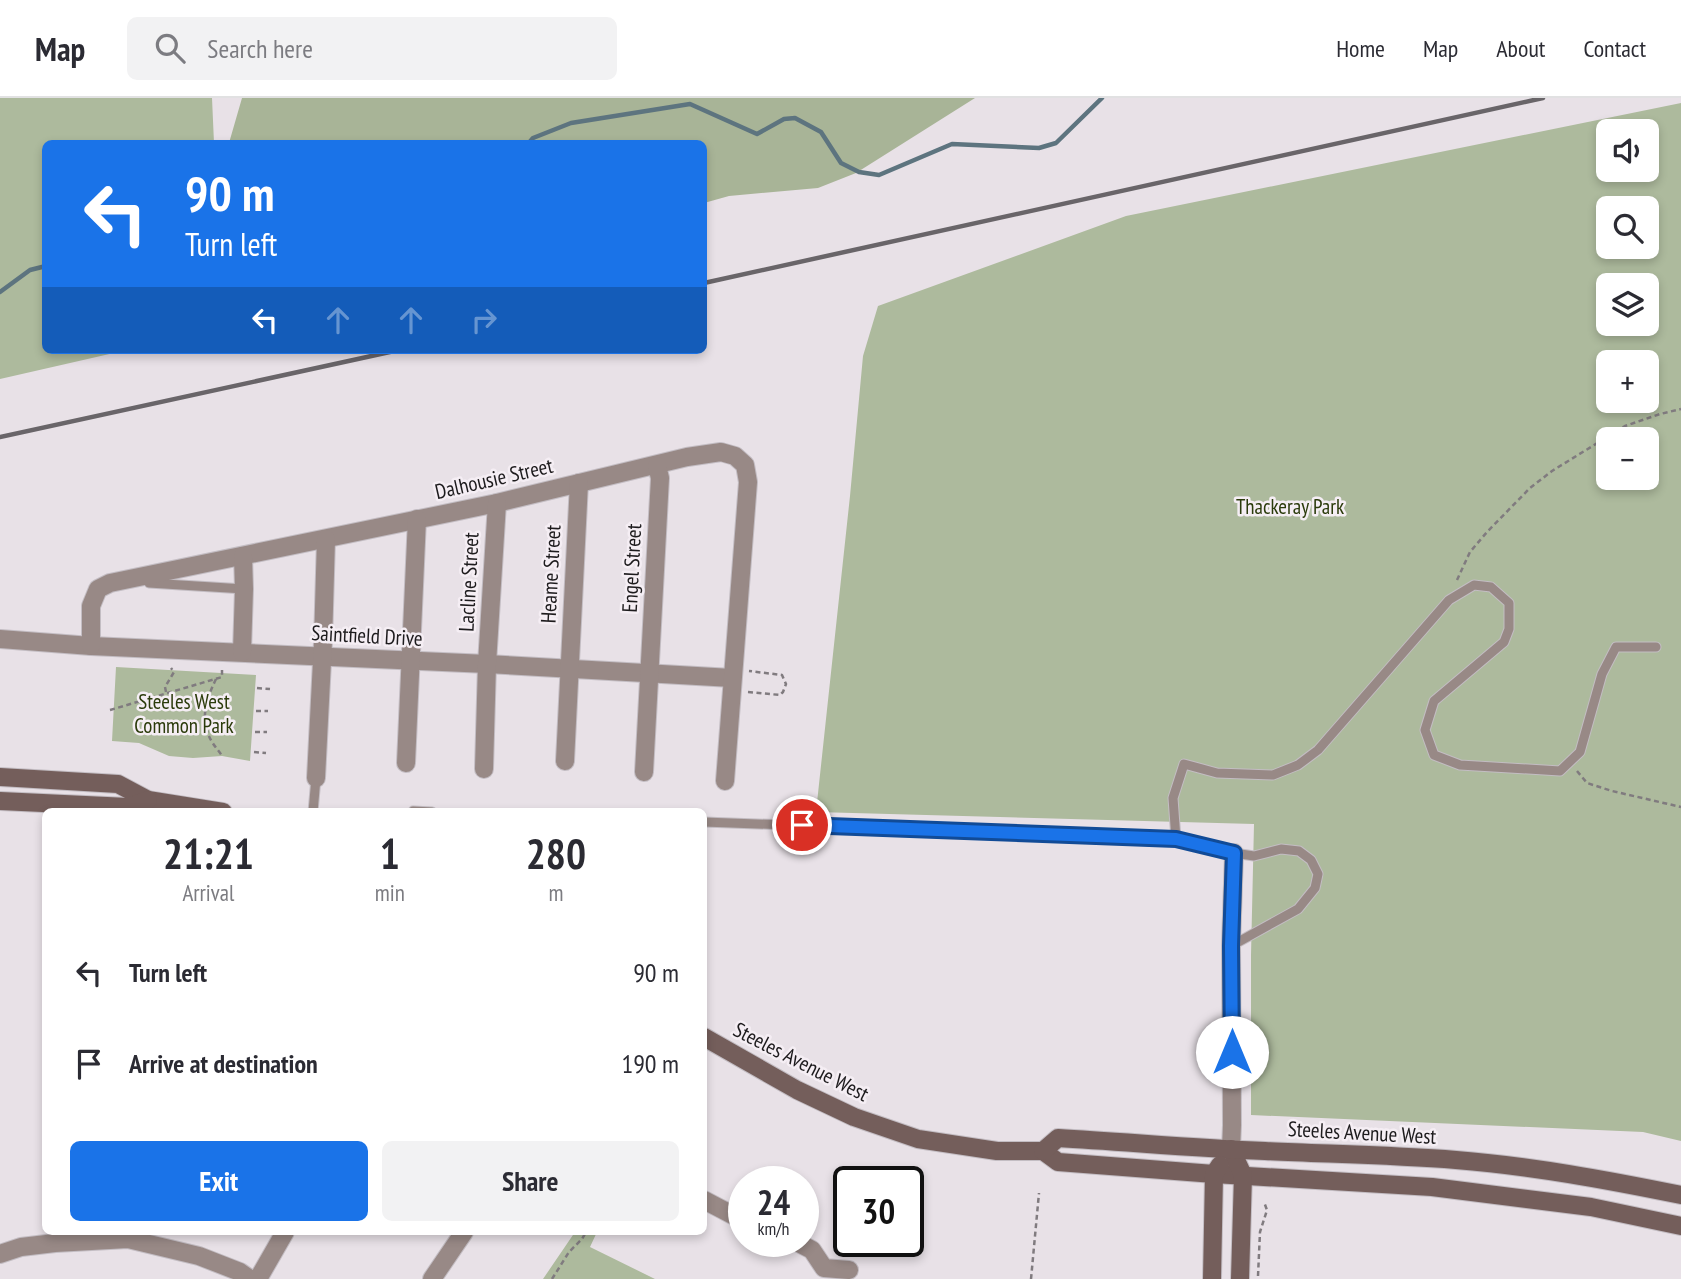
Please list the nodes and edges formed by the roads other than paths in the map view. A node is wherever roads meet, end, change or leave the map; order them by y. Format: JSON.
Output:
{"nodes":[{"id":1,"x":657,"y":466,"type":"junction"},
{"id":2,"x":579,"y":483,"type":"junction"},
{"id":3,"x":497,"y":503,"type":"junction"},
{"id":4,"x":417,"y":520,"type":"junction"},
{"id":5,"x":326,"y":539,"type":"junction"},
{"id":6,"x":243,"y":556,"type":"junction"},
{"id":7,"x":145,"y":577,"type":"junction"},
{"id":8,"x":244,"y":589,"type":"junction"},
{"id":9,"x":0,"y":639,"type":"edge"},
{"id":10,"x":90,"y":646,"type":"junction"},
{"id":11,"x":1656,"y":647,"type":"dead end"},
{"id":12,"x":242,"y":652,"type":"junction"},
{"id":13,"x":321,"y":656,"type":"junction"},
{"id":14,"x":410,"y":661,"type":"junction"},
{"id":15,"x":488,"y":664,"type":"junction"},
{"id":16,"x":569,"y":668,"type":"junction"},
{"id":17,"x":650,"y":672,"type":"junction"},
{"id":18,"x":739,"y":674,"type":"junction"},
{"id":19,"x":565,"y":761,"type":"dead end"},
{"id":20,"x":406,"y":763,"type":"dead end"},
{"id":21,"x":484,"y":769,"type":"dead end"},
{"id":22,"x":644,"y":772,"type":"dead end"},
{"id":23,"x":0,"y":777,"type":"edge"},
{"id":24,"x":316,"y":778,"type":"joint"},
{"id":25,"x":725,"y":781,"type":"dead end"},
{"id":26,"x":148,"y":800,"type":"junction"},
{"id":27,"x":0,"y":801,"type":"edge"},
{"id":28,"x":198,"y":808,"type":"edge"},
{"id":29,"x":313,"y":808,"type":"edge"},
{"id":30,"x":707,"y":822,"type":"edge"},
{"id":31,"x":1176,"y":839,"type":"junction"},
{"id":32,"x":1234,"y":853,"type":"junction"},
{"id":33,"x":1231,"y":946,"type":"junction"},
{"id":34,"x":707,"y":1039,"type":"edge"},
{"id":35,"x":1231,"y":1149,"type":"junction"},
{"id":36,"x":1043,"y":1151,"type":"junction"},
{"id":37,"x":1214,"y":1174,"type":"junction"},
{"id":38,"x":1243,"y":1175,"type":"junction"},
{"id":39,"x":1681,"y":1195,"type":"edge"},
{"id":40,"x":707,"y":1202,"type":"edge"},
{"id":41,"x":728,"y":1212,"type":"edge"},
{"id":42,"x":1681,"y":1226,"type":"edge"},
{"id":43,"x":283,"y":1235,"type":"edge"},
{"id":44,"x":462,"y":1235,"type":"edge"},
{"id":45,"x":128,"y":1236,"type":"edge"},
{"id":46,"x":0,"y":1254,"type":"edge"},
{"id":47,"x":815,"y":1257,"type":"edge"},
{"id":48,"x":849,"y":1270,"type":"dead end"},
{"id":49,"x":823,"y":1273,"type":"edge"},
{"id":50,"x":250,"y":1279,"type":"edge"},
{"id":51,"x":257,"y":1279,"type":"edge"},
{"id":52,"x":432,"y":1279,"type":"edge"},
{"id":53,"x":1212,"y":1279,"type":"edge"},
{"id":54,"x":1240,"y":1279,"type":"edge"}],
"edges":[{"from":1,"to":2,"type":"street","name":"Dalhousie Street"},
{"from":1,"to":17,"type":"street","name":"Engel Street"},
{"from":1,"to":18,"type":"street","name":"Dalhousie Street"},
{"from":2,"to":3,"type":"street","name":"Dalhousie Street"},
{"from":2,"to":16,"type":"street","name":"Heame Street"},
{"from":3,"to":4,"type":"street","name":"Dalhousie Street"},
{"from":3,"to":15,"type":"street","name":"Lacline Street"},
{"from":4,"to":5,"type":"street","name":"Dalhousie Street"},
{"from":4,"to":14,"type":"street"},
{"from":5,"to":6,"type":"street","name":"Dalhousie Street"},
{"from":5,"to":13,"type":"street"},
{"from":6,"to":7,"type":"street","name":"Dalhousie Street"},
{"from":6,"to":8,"type":"street"},
{"from":7,"to":8,"type":"lane"},
{"from":7,"to":10,"type":"street","name":"Dalhousie Street"},
{"from":8,"to":12,"type":"street"},
{"from":9,"to":10,"type":"street","name":"Saintfield Drive"},
{"from":10,"to":12,"type":"street","name":"Saintfield Drive"},
{"from":11,"to":31,"type":"lane"},
{"from":12,"to":13,"type":"street","name":"Saintfield Drive"},
{"from":13,"to":14,"type":"street","name":"Saintfield Drive"},
{"from":13,"to":24,"type":"street"},
{"from":14,"to":15,"type":"street","name":"Saintfield Drive"},
{"from":14,"to":20,"type":"street"},
{"from":15,"to":16,"type":"street","name":"Saintfield Drive"},
{"from":15,"to":21,"type":"street","name":"Lacline Street"},
{"from":16,"to":17,"type":"street","name":"Saintfield Drive"},
{"from":16,"to":19,"type":"street","name":"Heame Street"},
{"from":17,"to":18,"type":"street","name":"Saintfield Drive"},
{"from":17,"to":22,"type":"street","name":"Engel Street"},
{"from":18,"to":25,"type":"street"},
{"from":23,"to":26,"type":"main road"},
{"from":24,"to":29,"type":"lane"},
{"from":26,"to":27,"type":"main road"},
{"from":26,"to":28,"type":"main road"},
{"from":30,"to":31,"type":"lane"},
{"from":31,"to":32,"type":"lane"},
{"from":32,"to":33,"type":"street"},
{"from":32,"to":33,"type":"lane"},
{"from":33,"to":35,"type":"street"},
{"from":34,"to":36,"type":"main road","name":"Steeles Avenue West"},
{"from":35,"to":36,"type":"main road","name":"Steeles Avenue West"},
{"from":35,"to":37,"type":"main road"},
{"from":35,"to":38,"type":"main road"},
{"from":35,"to":39,"type":"main road","name":"Steeles Avenue West"},
{"from":36,"to":37,"type":"main road","name":"Steeles Avenue West"},
{"from":37,"to":38,"type":"main road","name":"Steeles Avenue West"},
{"from":37,"to":53,"type":"main road"},
{"from":38,"to":42,"type":"main road","name":"Steeles Avenue West"},
{"from":38,"to":54,"type":"main road"},
{"from":40,"to":41,"type":"street"},
{"from":43,"to":51,"type":"street"},
{"from":44,"to":52,"type":"street"},
{"from":45,"to":46,"type":"street"},
{"from":45,"to":50,"type":"street"},
{"from":47,"to":49,"type":"street"},
{"from":48,"to":49,"type":"street"}]}
